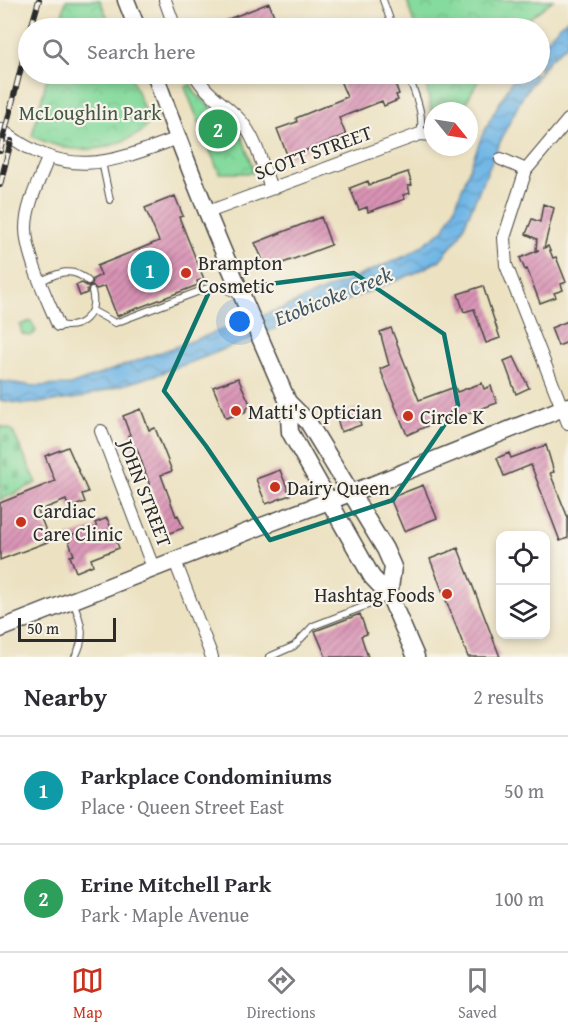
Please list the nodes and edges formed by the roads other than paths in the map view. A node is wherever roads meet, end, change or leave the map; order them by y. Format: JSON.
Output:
{"nodes":[{"id":1,"x":126,"y":0,"type":"edge"},
{"id":2,"x":165,"y":0,"type":"edge"},
{"id":3,"x":383,"y":0,"type":"edge"},
{"id":4,"x":133,"y":18,"type":"edge"},
{"id":5,"x":171,"y":18,"type":"edge"},
{"id":6,"x":389,"y":18,"type":"edge"},
{"id":7,"x":159,"y":84,"type":"edge"},
{"id":8,"x":200,"y":84,"type":"edge"},
{"id":9,"x":411,"y":84,"type":"edge"},
{"id":10,"x":568,"y":120,"type":"edge"},
{"id":11,"x":0,"y":129,"type":"edge"},
{"id":12,"x":420,"y":134,"type":"junction"},
{"id":13,"x":424,"y":134,"type":"edge"},
{"id":14,"x":178,"y":138,"type":"junction"},
{"id":15,"x":48,"y":158,"type":"junction"},
{"id":16,"x":501,"y":159,"type":"dead end"},
{"id":17,"x":102,"y":162,"type":"junction"},
{"id":18,"x":526,"y":170,"type":"junction"},
{"id":19,"x":271,"y":188,"type":"junction"},
{"id":20,"x":110,"y":200,"type":"dead end"},
{"id":21,"x":208,"y":212,"type":"junction"},
{"id":22,"x":41,"y":280,"type":"junction"},
{"id":23,"x":88,"y":281,"type":"dead end"},
{"id":24,"x":92,"y":291,"type":"dead end"},
{"id":25,"x":245,"y":300,"type":"junction"},
{"id":26,"x":93,"y":311,"type":"junction"},
{"id":27,"x":58,"y":325,"type":"joint"},
{"id":28,"x":288,"y":402,"type":"junction"},
{"id":29,"x":566,"y":412,"type":"edge"},
{"id":30,"x":101,"y":431,"type":"dead end"},
{"id":31,"x":352,"y":493,"type":"junction"},
{"id":32,"x":330,"y":501,"type":"junction"},
{"id":33,"x":175,"y":561,"type":"junction"},
{"id":34,"x":154,"y":570,"type":"junction"},
{"id":35,"x":389,"y":596,"type":"junction"},
{"id":36,"x":72,"y":600,"type":"junction"},
{"id":37,"x":0,"y":629,"type":"edge"},
{"id":38,"x":75,"y":657,"type":"edge"},
{"id":39,"x":212,"y":657,"type":"edge"},
{"id":40,"x":269,"y":657,"type":"edge"},
{"id":41,"x":416,"y":657,"type":"edge"}],
"edges":[{"from":1,"to":4,"type":"main road"},
{"from":2,"to":5,"type":"street"},
{"from":3,"to":6,"type":"lane"},
{"from":7,"to":14,"type":"main road"},
{"from":8,"to":19,"type":"street"},
{"from":9,"to":12,"type":"lane"},
{"from":10,"to":18,"type":"street"},
{"from":11,"to":15,"type":"street"},
{"from":12,"to":13,"type":"street","name":"SCOTT STREET"},
{"from":12,"to":19,"type":"street","name":"SCOTT STREET"},
{"from":14,"to":17,"type":"street"},
{"from":14,"to":21,"type":"main road"},
{"from":15,"to":17,"type":"street"},
{"from":15,"to":22,"type":"street"},
{"from":16,"to":18,"type":"street"},
{"from":17,"to":20,"type":"lane"},
{"from":18,"to":29,"type":"street"},
{"from":19,"to":21,"type":"street","name":"SCOTT STREET"},
{"from":21,"to":25,"type":"main road"},
{"from":22,"to":23,"type":"lane"},
{"from":22,"to":27,"type":"street"},
{"from":24,"to":26,"type":"lane"},
{"from":25,"to":26,"type":"lane"},
{"from":25,"to":28,"type":"main road"},
{"from":26,"to":27,"type":"lane"},
{"from":28,"to":31,"type":"main road"},
{"from":28,"to":32,"type":"main road"},
{"from":29,"to":31,"type":"main road"},
{"from":30,"to":34,"type":"street","name":"JOHN STREET"},
{"from":31,"to":32,"type":"main road"},
{"from":31,"to":35,"type":"main road"},
{"from":32,"to":33,"type":"main road"},
{"from":32,"to":35,"type":"main road"},
{"from":33,"to":34,"type":"main road"},
{"from":33,"to":39,"type":"street","name":"JOHN STREET"},
{"from":34,"to":36,"type":"main road"},
{"from":35,"to":40,"type":"lane"},
{"from":35,"to":41,"type":"main road"},
{"from":36,"to":37,"type":"main road"},
{"from":36,"to":38,"type":"lane"}]}
